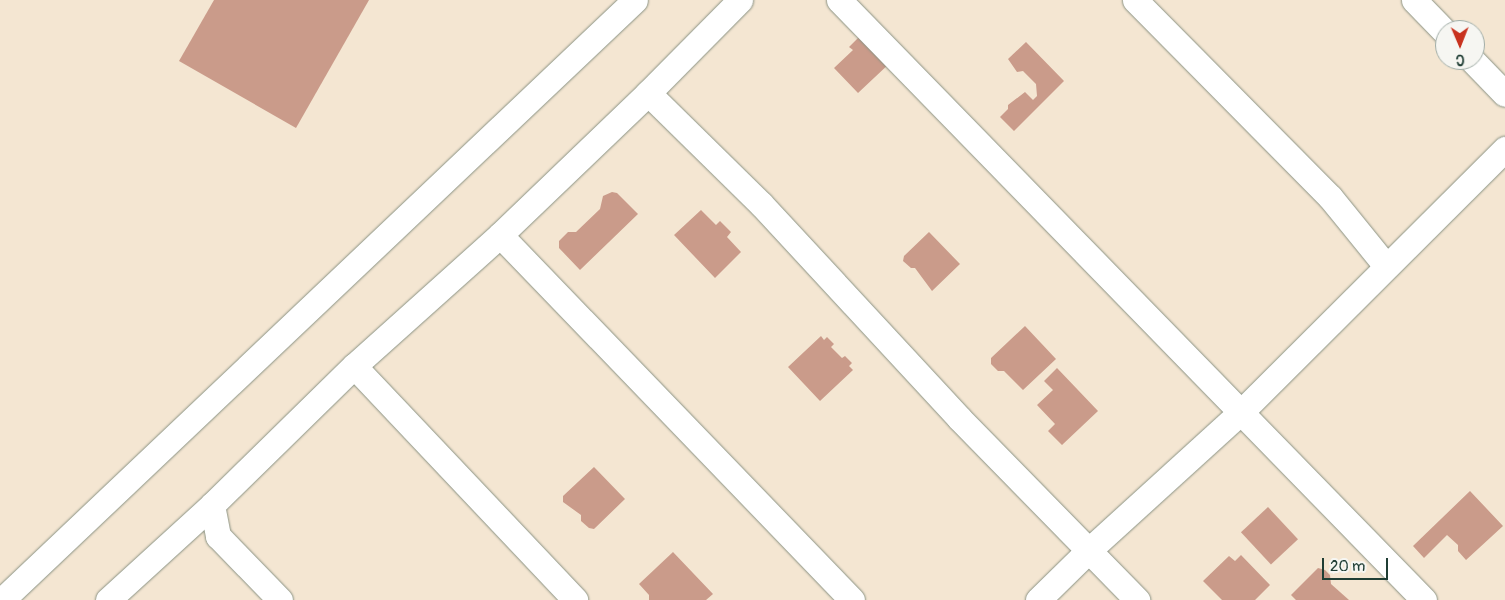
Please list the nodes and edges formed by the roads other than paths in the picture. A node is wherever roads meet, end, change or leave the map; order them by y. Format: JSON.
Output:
{"nodes":[{"id":1,"x":635,"y":0,"type":"edge"},
{"id":2,"x":740,"y":0,"type":"edge"},
{"id":3,"x":839,"y":0,"type":"edge"},
{"id":4,"x":1135,"y":0,"type":"edge"},
{"id":5,"x":1414,"y":0,"type":"edge"},
{"id":6,"x":1435,"y":22,"type":"edge"},
{"id":7,"x":1482,"y":70,"type":"edge"},
{"id":8,"x":648,"y":93,"type":"junction"},
{"id":9,"x":1505,"y":94,"type":"edge"},
{"id":10,"x":1505,"y":150,"type":"edge"},
{"id":11,"x":500,"y":235,"type":"junction"},
{"id":12,"x":1386,"y":266,"type":"junction"},
{"id":13,"x":354,"y":366,"type":"junction"},
{"id":14,"x":1241,"y":412,"type":"junction"},
{"id":15,"x":212,"y":505,"type":"junction"},
{"id":16,"x":1088,"y":551,"type":"junction"},
{"id":17,"x":2,"y":600,"type":"edge"},
{"id":18,"x":108,"y":600,"type":"edge"},
{"id":19,"x":280,"y":600,"type":"edge"},
{"id":20,"x":575,"y":600,"type":"edge"},
{"id":21,"x":852,"y":600,"type":"edge"},
{"id":22,"x":1038,"y":600,"type":"edge"},
{"id":23,"x":1137,"y":600,"type":"edge"},
{"id":24,"x":1424,"y":600,"type":"edge"}],
"edges":[{"from":1,"to":17,"type":"street"},
{"from":2,"to":8,"type":"street"},
{"from":3,"to":14,"type":"street"},
{"from":4,"to":12,"type":"street"},
{"from":5,"to":6,"type":"street"},
{"from":7,"to":9,"type":"street"},
{"from":8,"to":11,"type":"street"},
{"from":8,"to":16,"type":"street"},
{"from":10,"to":12,"type":"street"},
{"from":11,"to":13,"type":"street"},
{"from":11,"to":21,"type":"street"},
{"from":12,"to":14,"type":"street"},
{"from":13,"to":15,"type":"street"},
{"from":13,"to":20,"type":"street"},
{"from":14,"to":16,"type":"street"},
{"from":14,"to":24,"type":"street"},
{"from":15,"to":18,"type":"street"},
{"from":15,"to":19,"type":"street"},
{"from":16,"to":22,"type":"street"},
{"from":16,"to":23,"type":"street"}]}
